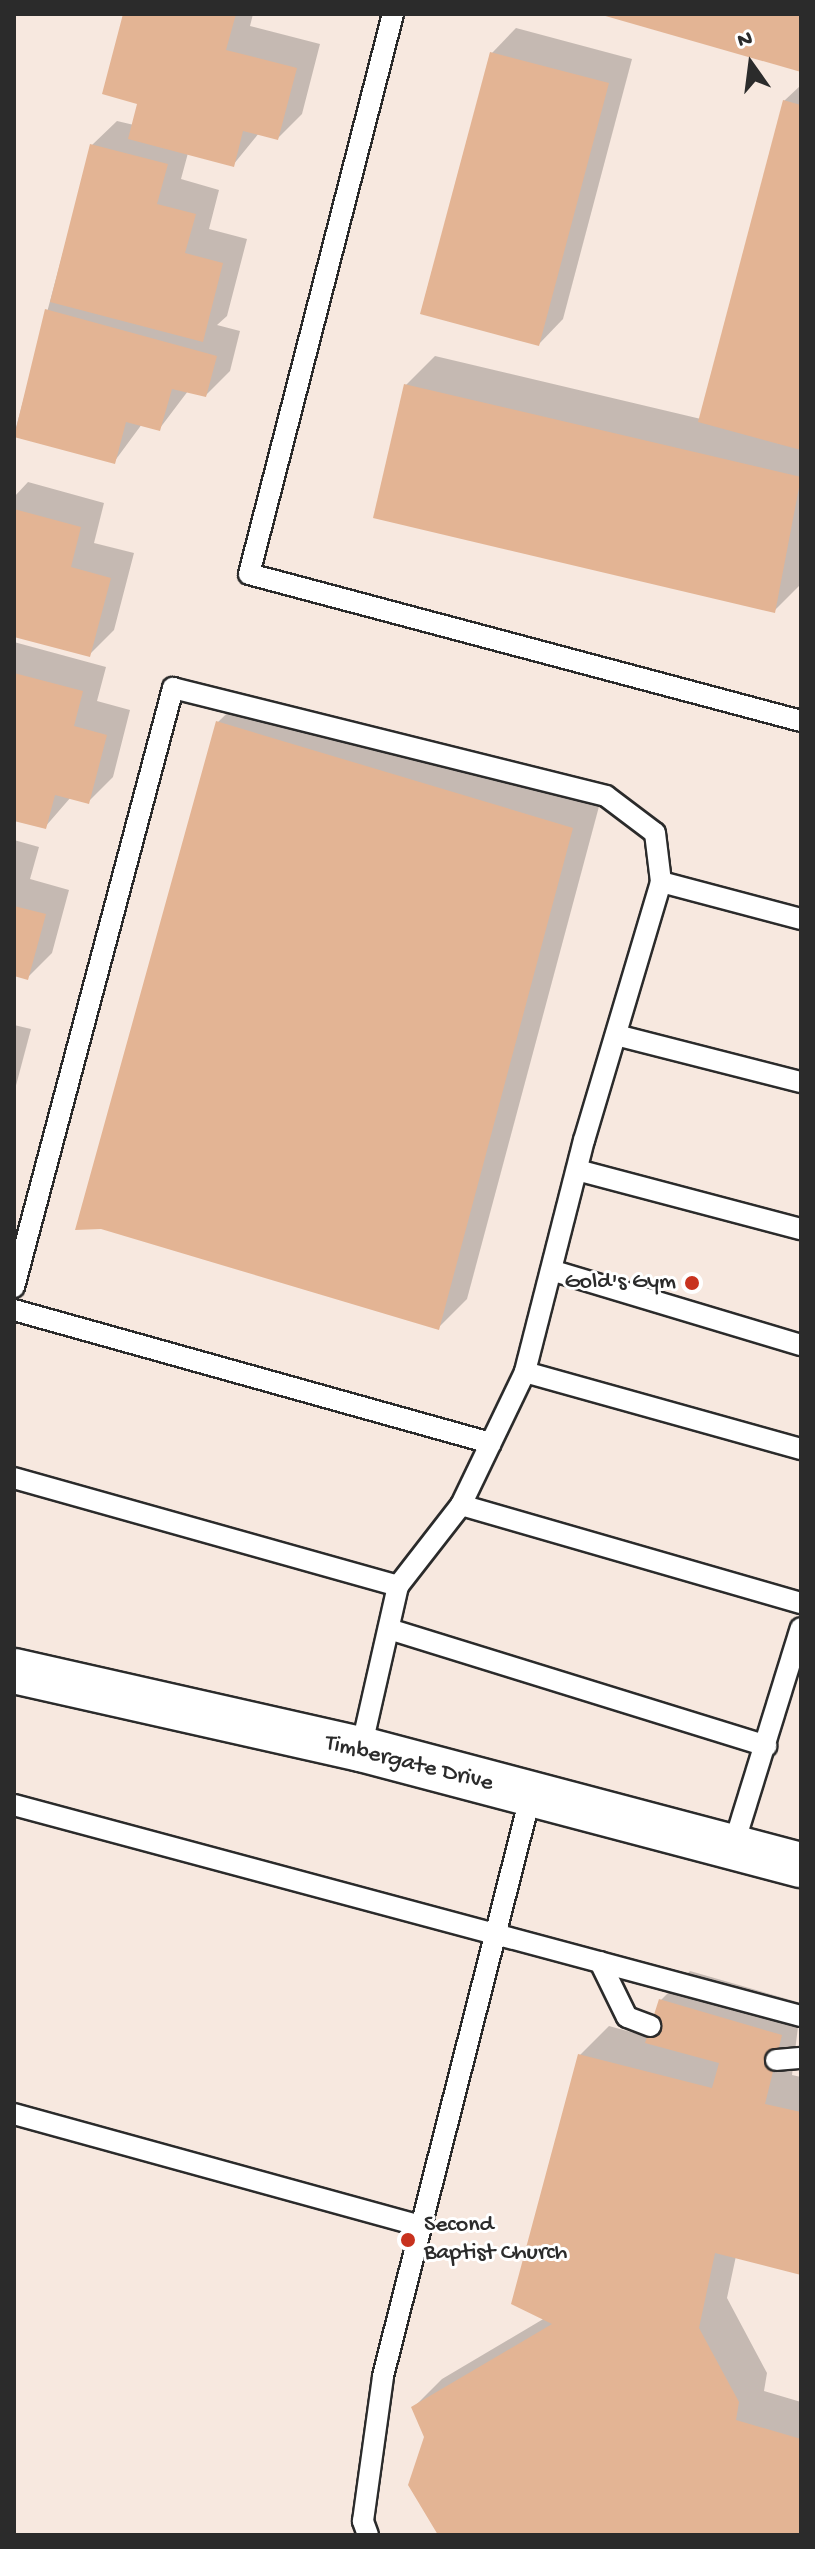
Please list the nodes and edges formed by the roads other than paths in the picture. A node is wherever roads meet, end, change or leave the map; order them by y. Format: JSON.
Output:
{"nodes":[{"id":1,"x":393,"y":14,"type":"edge"},
{"id":2,"x":801,"y":721,"type":"edge"},
{"id":3,"x":661,"y":882,"type":"junction"},
{"id":4,"x":801,"y":919,"type":"edge"},
{"id":5,"x":616,"y":1035,"type":"junction"},
{"id":6,"x":801,"y":1082,"type":"edge"},
{"id":7,"x":577,"y":1170,"type":"junction"},
{"id":8,"x":801,"y":1229,"type":"edge"},
{"id":9,"x":554,"y":1271,"type":"junction"},
{"id":10,"x":14,"y":1287,"type":"edge"},
{"id":11,"x":14,"y":1310,"type":"edge"},
{"id":12,"x":801,"y":1345,"type":"edge"},
{"id":13,"x":525,"y":1372,"type":"junction"},
{"id":14,"x":491,"y":1443,"type":"junction"},
{"id":15,"x":801,"y":1449,"type":"edge"},
{"id":16,"x":14,"y":1478,"type":"edge"},
{"id":17,"x":461,"y":1505,"type":"junction"},
{"id":18,"x":398,"y":1586,"type":"junction"},
{"id":19,"x":801,"y":1603,"type":"edge"},
{"id":20,"x":801,"y":1628,"type":"edge"},
{"id":21,"x":392,"y":1630,"type":"junction"},
{"id":22,"x":14,"y":1671,"type":"edge"},
{"id":23,"x":766,"y":1746,"type":"junction"},
{"id":24,"x":361,"y":1749,"type":"junction"},
{"id":25,"x":531,"y":1794,"type":"junction"},
{"id":26,"x":14,"y":1805,"type":"edge"},
{"id":27,"x":733,"y":1847,"type":"junction"},
{"id":28,"x":801,"y":1865,"type":"edge"},
{"id":29,"x":497,"y":1935,"type":"junction"},
{"id":30,"x":600,"y":1962,"type":"junction"},
{"id":31,"x":801,"y":2016,"type":"edge"},
{"id":32,"x":650,"y":2026,"type":"dead end"},
{"id":33,"x":801,"y":2058,"type":"edge"},
{"id":34,"x":776,"y":2060,"type":"dead end"},
{"id":35,"x":14,"y":2114,"type":"edge"},
{"id":36,"x":418,"y":2225,"type":"junction"},
{"id":37,"x":368,"y":2535,"type":"edge"}],
"edges":[{"from":1,"to":2,"type":"lane"},
{"from":3,"to":4,"type":"lane"},
{"from":3,"to":5,"type":"lane"},
{"from":3,"to":10,"type":"lane"},
{"from":5,"to":6,"type":"lane"},
{"from":5,"to":7,"type":"lane"},
{"from":7,"to":8,"type":"lane"},
{"from":7,"to":9,"type":"lane"},
{"from":9,"to":12,"type":"lane"},
{"from":9,"to":13,"type":"lane"},
{"from":11,"to":14,"type":"lane"},
{"from":13,"to":14,"type":"lane"},
{"from":13,"to":15,"type":"lane"},
{"from":14,"to":17,"type":"lane"},
{"from":16,"to":18,"type":"lane"},
{"from":17,"to":18,"type":"lane"},
{"from":17,"to":19,"type":"lane"},
{"from":18,"to":21,"type":"lane"},
{"from":20,"to":23,"type":"lane"},
{"from":21,"to":23,"type":"lane"},
{"from":21,"to":24,"type":"lane"},
{"from":22,"to":24,"type":"street","name":"Timbergate Drive"},
{"from":23,"to":27,"type":"lane"},
{"from":24,"to":25,"type":"street","name":"Timbergate Drive"},
{"from":25,"to":27,"type":"street","name":"Timbergate Drive"},
{"from":25,"to":29,"type":"lane"},
{"from":26,"to":29,"type":"lane"},
{"from":27,"to":28,"type":"street","name":"Timbergate Drive"},
{"from":29,"to":30,"type":"lane"},
{"from":29,"to":36,"type":"lane"},
{"from":30,"to":31,"type":"lane"},
{"from":30,"to":32,"type":"lane"},
{"from":33,"to":34,"type":"lane"},
{"from":35,"to":36,"type":"lane"},
{"from":36,"to":37,"type":"lane"}]}
